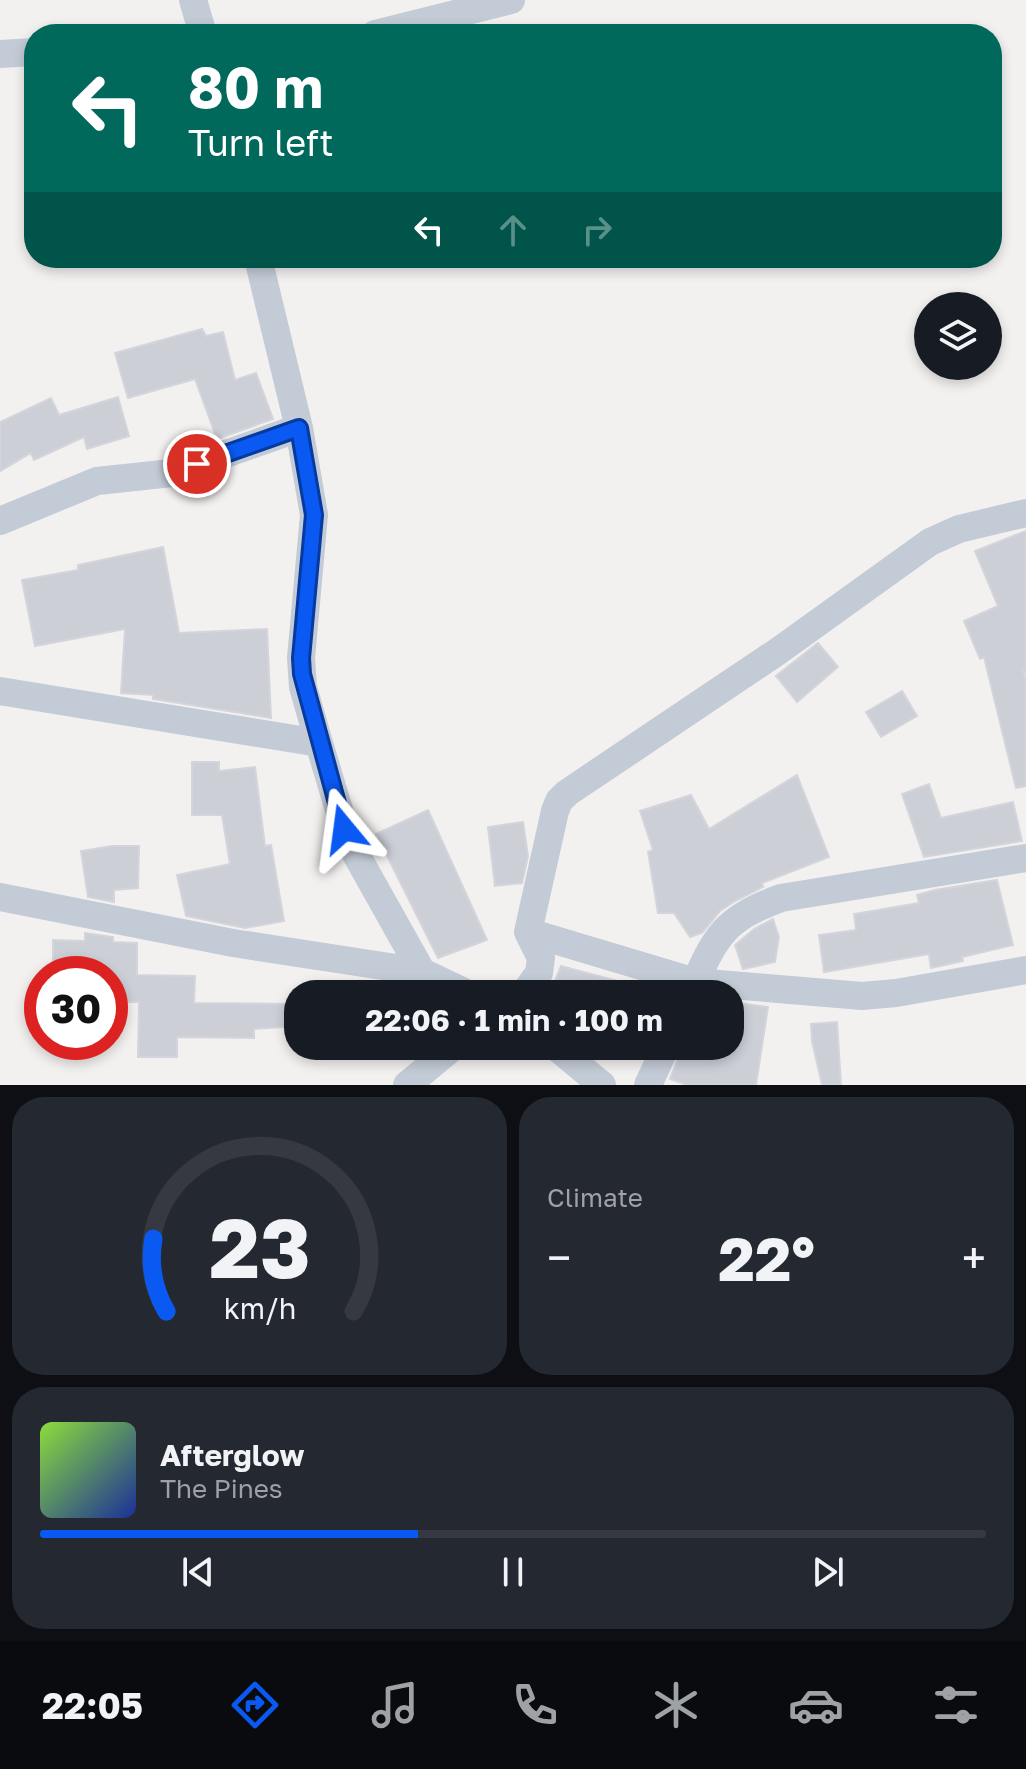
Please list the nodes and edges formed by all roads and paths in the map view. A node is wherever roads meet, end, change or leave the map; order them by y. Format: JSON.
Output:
{"nodes":[{"id":1,"x":193,"y":0,"type":"edge"},
{"id":2,"x":511,"y":0,"type":"edge"},
{"id":3,"x":200,"y":24,"type":"edge"},
{"id":4,"x":415,"y":24,"type":"edge"},
{"id":5,"x":260,"y":268,"type":"edge"},
{"id":6,"x":299,"y":428,"type":"junction"},
{"id":7,"x":1026,"y":513,"type":"edge"},
{"id":8,"x":0,"y":521,"type":"edge"},
{"id":9,"x":0,"y":691,"type":"edge"},
{"id":10,"x":319,"y":743,"type":"junction"},
{"id":11,"x":1026,"y":858,"type":"edge"},
{"id":12,"x":0,"y":897,"type":"edge"},
{"id":13,"x":528,"y":932,"type":"junction"},
{"id":14,"x":1026,"y":970,"type":"edge"},
{"id":15,"x":422,"y":972,"type":"junction"},
{"id":16,"x":439,"y":980,"type":"edge"},
{"id":17,"x":534,"y":980,"type":"edge"},
{"id":18,"x":669,"y":980,"type":"edge"},
{"id":19,"x":697,"y":980,"type":"edge"},
{"id":20,"x":744,"y":990,"type":"edge"},
{"id":21,"x":437,"y":1060,"type":"edge"},
{"id":22,"x":572,"y":1060,"type":"edge"},
{"id":23,"x":660,"y":1060,"type":"edge"},
{"id":24,"x":407,"y":1085,"type":"edge"},
{"id":25,"x":602,"y":1085,"type":"edge"},
{"id":26,"x":648,"y":1085,"type":"edge"}],
"edges":[{"from":1,"to":3,"type":"street"},
{"from":2,"to":4,"type":"street"},
{"from":5,"to":6,"type":"street"},
{"from":6,"to":8,"type":"street"},
{"from":6,"to":10,"type":"street"},
{"from":7,"to":13,"type":"street"},
{"from":9,"to":10,"type":"street"},
{"from":10,"to":15,"type":"street"},
{"from":11,"to":19,"type":"street"},
{"from":12,"to":15,"type":"street"},
{"from":13,"to":17,"type":"street"},
{"from":13,"to":18,"type":"street"},
{"from":14,"to":20,"type":"street"},
{"from":15,"to":16,"type":"street"},
{"from":21,"to":24,"type":"street"},
{"from":22,"to":25,"type":"street"},
{"from":23,"to":26,"type":"street"}]}
